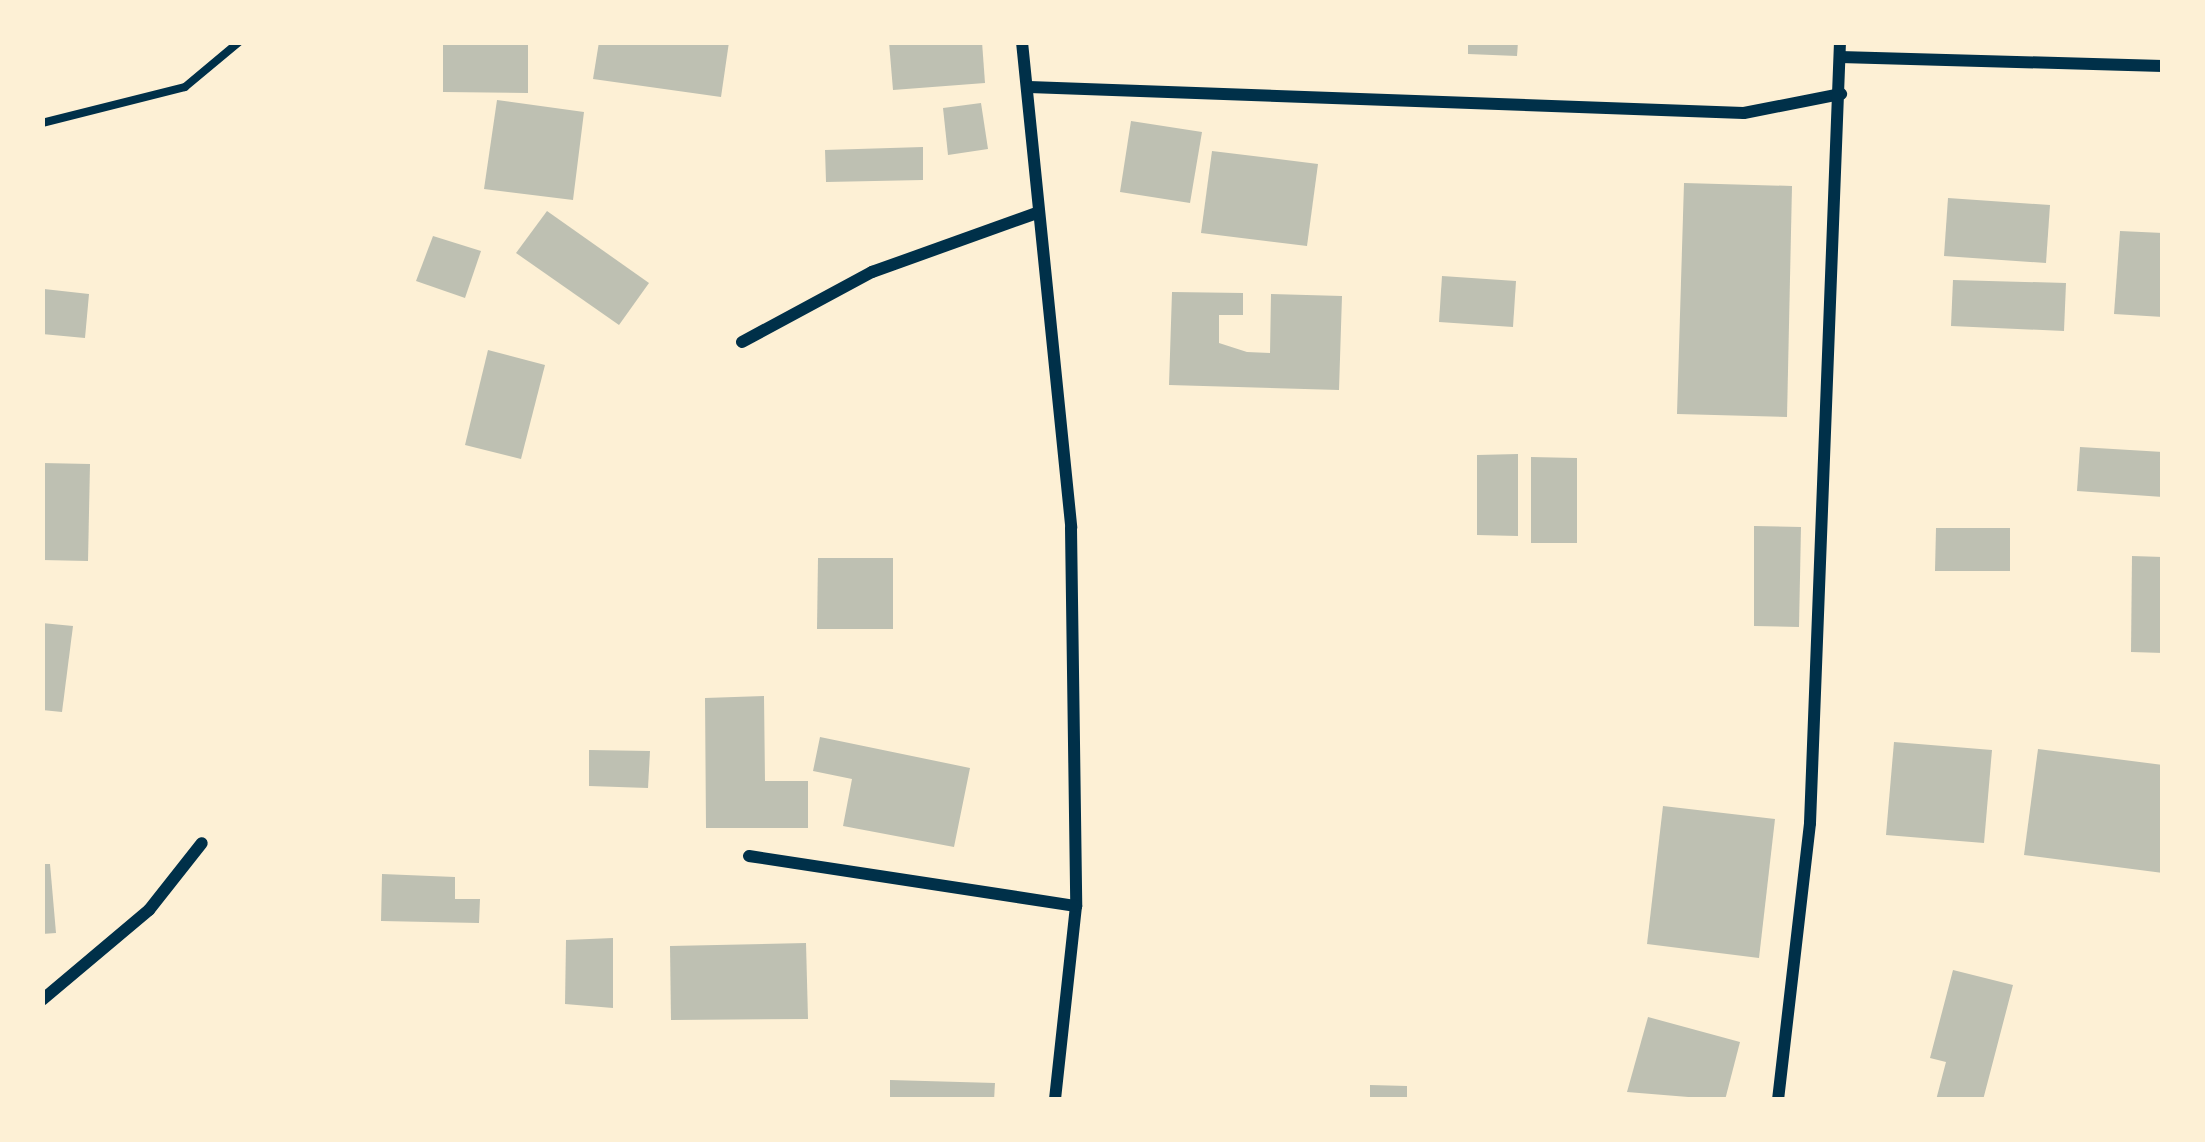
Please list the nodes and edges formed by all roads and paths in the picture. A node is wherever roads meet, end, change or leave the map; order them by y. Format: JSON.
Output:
{"nodes":[{"id":1,"x":239,"y":42,"type":"edge"},
{"id":2,"x":1022,"y":42,"type":"edge"},
{"id":3,"x":1840,"y":42,"type":"edge"},
{"id":4,"x":1840,"y":57,"type":"junction"},
{"id":5,"x":2163,"y":67,"type":"edge"},
{"id":6,"x":1028,"y":87,"type":"junction"},
{"id":7,"x":1841,"y":94,"type":"junction"},
{"id":8,"x":42,"y":123,"type":"edge"},
{"id":9,"x":1037,"y":213,"type":"junction"},
{"id":10,"x":742,"y":342,"type":"dead end"},
{"id":11,"x":202,"y":843,"type":"dead end"},
{"id":12,"x":749,"y":856,"type":"dead end"},
{"id":13,"x":1076,"y":906,"type":"junction"},
{"id":14,"x":42,"y":1000,"type":"edge"},
{"id":15,"x":1055,"y":1100,"type":"edge"},
{"id":16,"x":1778,"y":1100,"type":"edge"}],
"edges":[{"from":1,"to":8,"type":"path"},
{"from":2,"to":6,"type":"street"},
{"from":3,"to":4,"type":"street"},
{"from":4,"to":5,"type":"street"},
{"from":4,"to":7,"type":"street"},
{"from":6,"to":7,"type":"street"},
{"from":6,"to":9,"type":"street"},
{"from":7,"to":16,"type":"street"},
{"from":9,"to":10,"type":"street"},
{"from":9,"to":13,"type":"street"},
{"from":11,"to":14,"type":"street"},
{"from":12,"to":13,"type":"street"},
{"from":13,"to":15,"type":"street"}]}
